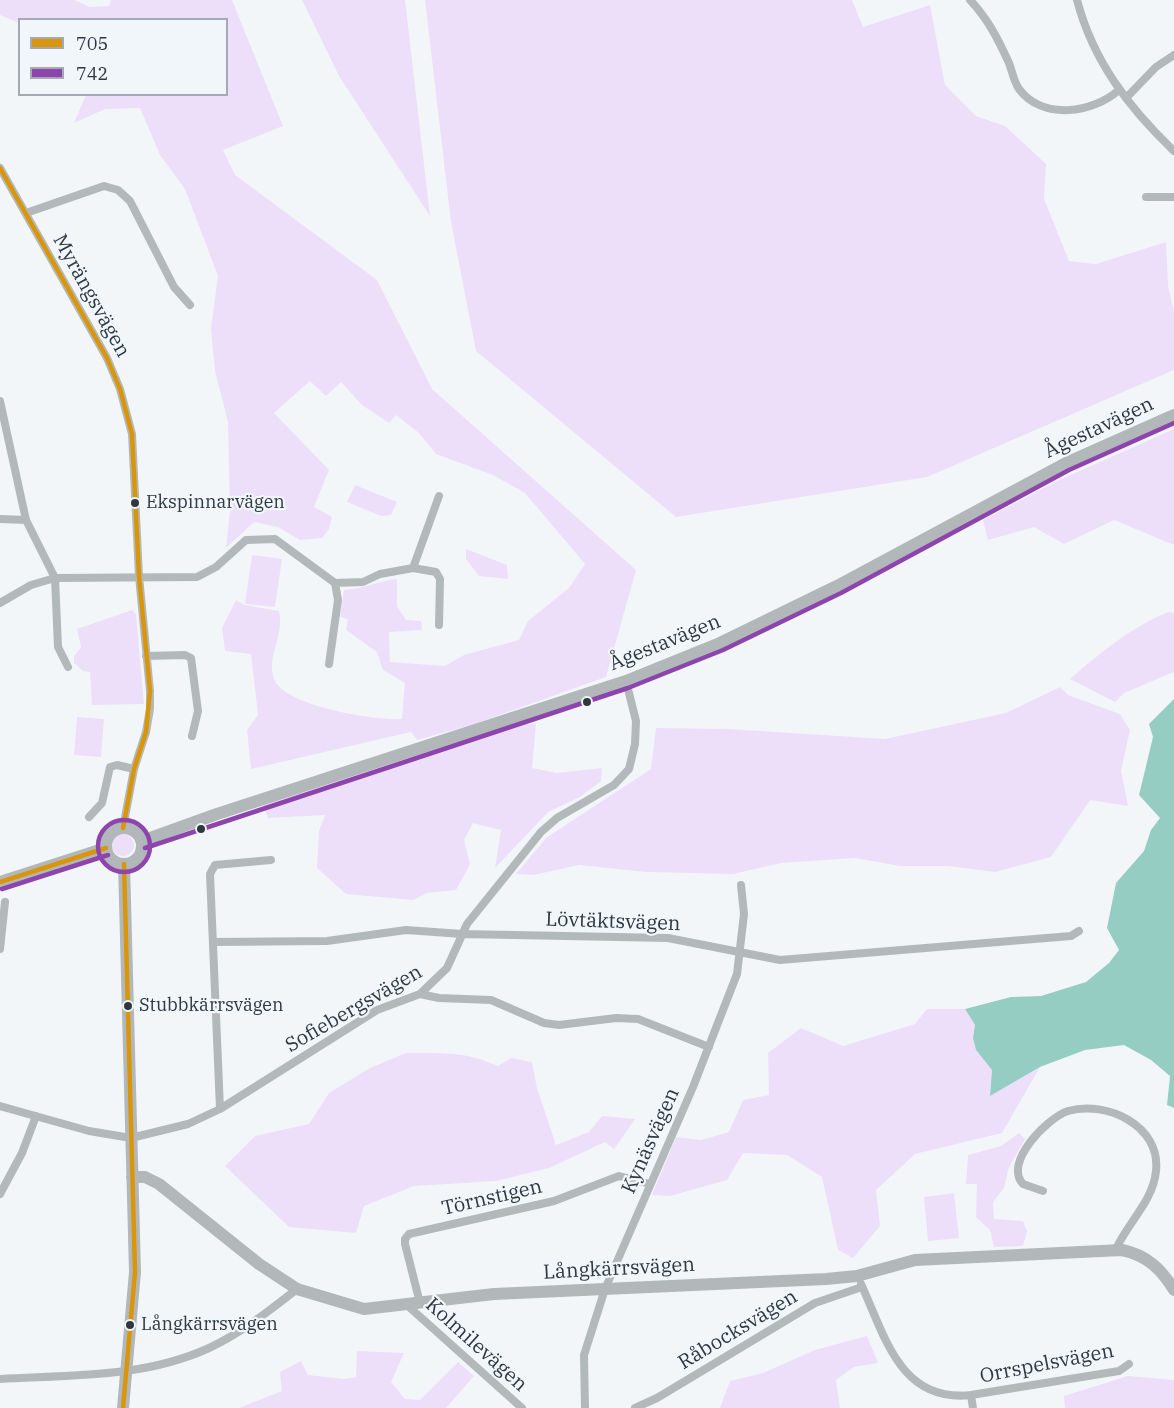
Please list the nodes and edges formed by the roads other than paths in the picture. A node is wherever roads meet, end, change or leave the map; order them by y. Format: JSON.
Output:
{"nodes":[{"id":1,"x":970,"y":0,"type":"edge"},
{"id":2,"x":1077,"y":0,"type":"edge"},
{"id":3,"x":1174,"y":55,"type":"edge"},
{"id":4,"x":1119,"y":90,"type":"junction"},
{"id":5,"x":1126,"y":98,"type":"junction"},
{"id":6,"x":1174,"y":151,"type":"edge"},
{"id":7,"x":0,"y":168,"type":"edge"},
{"id":8,"x":1146,"y":196,"type":"dead end"},
{"id":9,"x":1174,"y":197,"type":"edge"},
{"id":10,"x":26,"y":213,"type":"junction"},
{"id":11,"x":190,"y":305,"type":"dead end"},
{"id":12,"x":0,"y":401,"type":"edge"},
{"id":13,"x":1174,"y":416,"type":"edge"},
{"id":14,"x":439,"y":496,"type":"dead end"},
{"id":15,"x":0,"y":519,"type":"edge"},
{"id":16,"x":26,"y":520,"type":"junction"},
{"id":17,"x":413,"y":568,"type":"junction"},
{"id":18,"x":139,"y":576,"type":"junction"},
{"id":19,"x":55,"y":578,"type":"junction"},
{"id":20,"x":335,"y":583,"type":"junction"},
{"id":21,"x":0,"y":603,"type":"edge"},
{"id":22,"x":439,"y":625,"type":"dead end"},
{"id":23,"x":146,"y":656,"type":"junction"},
{"id":24,"x":329,"y":664,"type":"dead end"},
{"id":25,"x":68,"y":667,"type":"dead end"},
{"id":26,"x":626,"y":681,"type":"junction"},
{"id":27,"x":192,"y":736,"type":"dead end"},
{"id":28,"x":134,"y":769,"type":"junction"},
{"id":29,"x":88,"y":817,"type":"dead end"},
{"id":30,"x":123,"y":828,"type":"junction"},
{"id":31,"x":142,"y":841,"type":"junction"},
{"id":32,"x":106,"y":848,"type":"junction"},
{"id":33,"x":271,"y":860,"type":"dead end"},
{"id":34,"x":124,"y":864,"type":"junction"},
{"id":35,"x":0,"y":882,"type":"edge"},
{"id":36,"x":741,"y":885,"type":"dead end"},
{"id":37,"x":5,"y":902,"type":"dead end"},
{"id":38,"x":1080,"y":931,"type":"dead end"},
{"id":39,"x":462,"y":934,"type":"junction"},
{"id":40,"x":213,"y":942,"type":"junction"},
{"id":41,"x":0,"y":949,"type":"edge"},
{"id":42,"x":741,"y":953,"type":"junction"},
{"id":43,"x":420,"y":994,"type":"junction"},
{"id":44,"x":709,"y":1047,"type":"junction"},
{"id":45,"x":0,"y":1106,"type":"edge"},
{"id":46,"x":220,"y":1109,"type":"junction"},
{"id":47,"x":36,"y":1116,"type":"junction"},
{"id":48,"x":131,"y":1138,"type":"junction"},
{"id":49,"x":132,"y":1177,"type":"junction"},
{"id":50,"x":650,"y":1184,"type":"junction"},
{"id":51,"x":1043,"y":1191,"type":"dead end"},
{"id":52,"x":0,"y":1194,"type":"edge"},
{"id":53,"x":1115,"y":1251,"type":"junction"},
{"id":54,"x":860,"y":1281,"type":"junction"},
{"id":55,"x":605,"y":1288,"type":"junction"},
{"id":56,"x":297,"y":1289,"type":"junction"},
{"id":57,"x":1174,"y":1290,"type":"edge"},
{"id":58,"x":414,"y":1305,"type":"junction"},
{"id":59,"x":1129,"y":1364,"type":"dead end"},
{"id":60,"x":128,"y":1372,"type":"junction"},
{"id":61,"x":0,"y":1379,"type":"edge"},
{"id":62,"x":971,"y":1395,"type":"junction"},
{"id":63,"x":123,"y":1408,"type":"edge"},
{"id":64,"x":522,"y":1408,"type":"edge"},
{"id":65,"x":585,"y":1408,"type":"edge"},
{"id":66,"x":635,"y":1408,"type":"edge"},
{"id":67,"x":973,"y":1408,"type":"edge"}],
"edges":[{"from":1,"to":4,"type":"street"},
{"from":2,"to":4,"type":"street"},
{"from":3,"to":5,"type":"street"},
{"from":4,"to":5,"type":"street"},
{"from":5,"to":6,"type":"street"},
{"from":7,"to":10,"type":"street","name":"Myrängsvägen"},
{"from":8,"to":9,"type":"street"},
{"from":10,"to":11,"type":"street"},
{"from":10,"to":18,"type":"street","name":"Myrängsvägen"},
{"from":12,"to":16,"type":"street"},
{"from":13,"to":26,"type":"street","name":"Ågestavägen"},
{"from":14,"to":17,"type":"street"},
{"from":15,"to":16,"type":"street"},
{"from":16,"to":19,"type":"street"},
{"from":17,"to":20,"type":"street"},
{"from":17,"to":22,"type":"street"},
{"from":18,"to":19,"type":"street"},
{"from":18,"to":20,"type":"street"},
{"from":18,"to":23,"type":"street","name":"Myrängsvägen"},
{"from":19,"to":21,"type":"street"},
{"from":19,"to":25,"type":"street"},
{"from":20,"to":24,"type":"street"},
{"from":23,"to":27,"type":"street"},
{"from":23,"to":28,"type":"street","name":"Myrängsvägen"},
{"from":26,"to":31,"type":"street","name":"Ågestavägen"},
{"from":26,"to":39,"type":"street","name":"Sofiebergsvägen"},
{"from":28,"to":29,"type":"street"},
{"from":28,"to":30,"type":"street","name":"Myrängsvägen"},
{"from":30,"to":31,"type":"street"},
{"from":30,"to":32,"type":"street"},
{"from":31,"to":34,"type":"street"},
{"from":32,"to":34,"type":"street"},
{"from":32,"to":35,"type":"street"},
{"from":33,"to":40,"type":"street"},
{"from":34,"to":48,"type":"street"},
{"from":36,"to":42,"type":"street","name":"Kynäsvägen"},
{"from":37,"to":41,"type":"street"},
{"from":38,"to":42,"type":"street","name":"Lövtäktsvägen"},
{"from":39,"to":40,"type":"street","name":"Lövtäktsvägen"},
{"from":39,"to":42,"type":"street","name":"Lövtäktsvägen"},
{"from":39,"to":43,"type":"street","name":"Sofiebergsvägen"},
{"from":40,"to":46,"type":"street"},
{"from":42,"to":44,"type":"street","name":"Kynäsvägen"},
{"from":43,"to":44,"type":"street"},
{"from":43,"to":46,"type":"street","name":"Sofiebergsvägen"},
{"from":44,"to":50,"type":"street","name":"Kynäsvägen"},
{"from":45,"to":47,"type":"street","name":"Sofiebergsvägen"},
{"from":46,"to":48,"type":"street","name":"Sofiebergsvägen"},
{"from":47,"to":48,"type":"street","name":"Sofiebergsvägen"},
{"from":47,"to":52,"type":"street"},
{"from":48,"to":49,"type":"street"},
{"from":49,"to":56,"type":"street"},
{"from":49,"to":60,"type":"street"},
{"from":50,"to":55,"type":"street","name":"Kynäsvägen"},
{"from":50,"to":58,"type":"street","name":"Törnstigen"},
{"from":51,"to":53,"type":"street"},
{"from":53,"to":54,"type":"street","name":"Långkärrsvägen"},
{"from":53,"to":57,"type":"street","name":"Långkärrsvägen"},
{"from":54,"to":55,"type":"street","name":"Långkärrsvägen"},
{"from":54,"to":62,"type":"street","name":"Orrspelsvägen"},
{"from":54,"to":66,"type":"street","name":"Råbocksvägen"},
{"from":55,"to":58,"type":"street","name":"Långkärrsvägen"},
{"from":55,"to":65,"type":"street","name":"Kynäsvägen"},
{"from":56,"to":58,"type":"street","name":"Långkärrsvägen"},
{"from":56,"to":60,"type":"street"},
{"from":58,"to":64,"type":"street","name":"Kolmilevägen"},
{"from":59,"to":62,"type":"street","name":"Orrspelsvägen"},
{"from":60,"to":61,"type":"street"},
{"from":60,"to":63,"type":"street"},
{"from":62,"to":67,"type":"street"}]}
